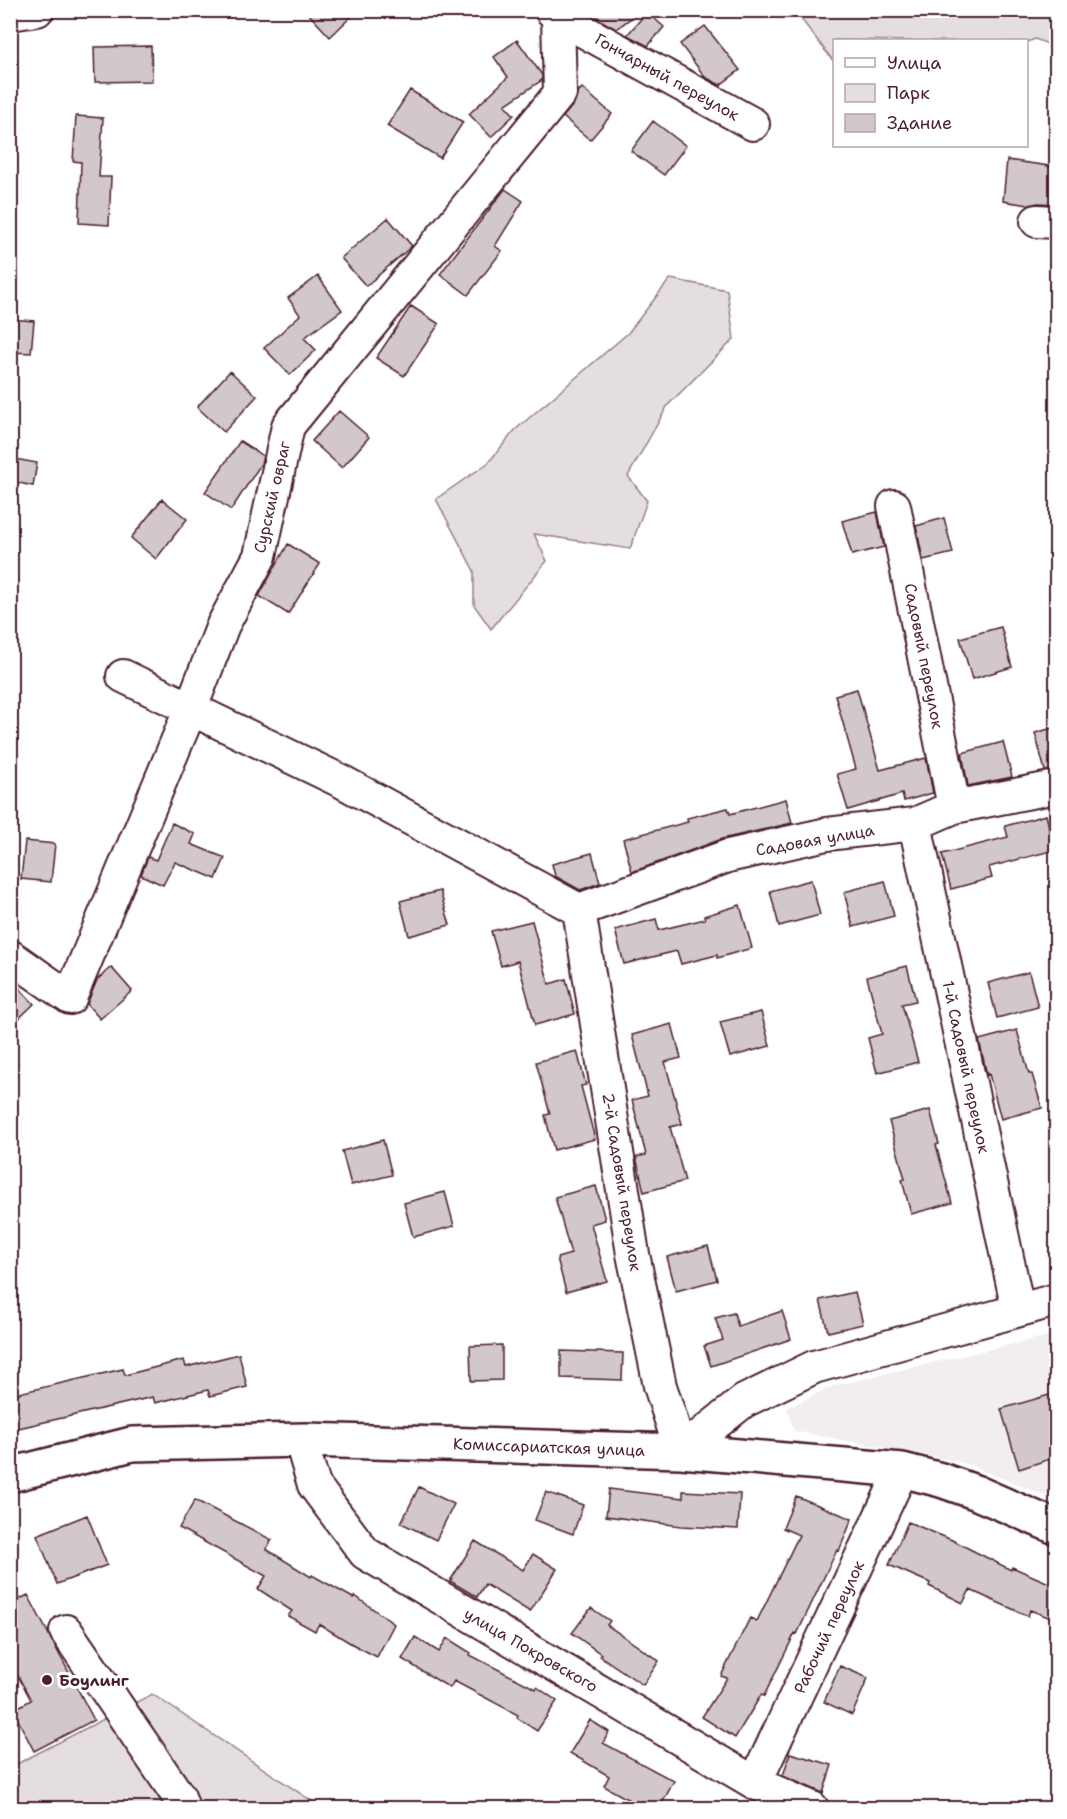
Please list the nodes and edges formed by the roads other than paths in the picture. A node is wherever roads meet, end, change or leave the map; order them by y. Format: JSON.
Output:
{"nodes":[{"id":1,"x":37,"y":10,"type":"edge"},
{"id":2,"x":10,"y":14,"type":"edge"},
{"id":3,"x":555,"y":14,"type":"edge"},
{"id":4,"x":753,"y":124,"type":"dead end"},
{"id":5,"x":894,"y":506,"type":"dead end"},
{"id":6,"x":123,"y":676,"type":"dead end"},
{"id":7,"x":191,"y":708,"type":"junction"},
{"id":8,"x":1056,"y":787,"type":"edge"},
{"id":9,"x":954,"y":807,"type":"junction"},
{"id":10,"x":915,"y":824,"type":"junction"},
{"id":11,"x":579,"y":910,"type":"junction"},
{"id":12,"x":10,"y":956,"type":"edge"},
{"id":13,"x":1056,"y":1300,"type":"edge"},
{"id":14,"x":1018,"y":1309,"type":"junction"},
{"id":15,"x":305,"y":1440,"type":"junction"},
{"id":16,"x":681,"y":1450,"type":"junction"},
{"id":17,"x":902,"y":1470,"type":"junction"},
{"id":18,"x":10,"y":1475,"type":"edge"},
{"id":19,"x":1056,"y":1527,"type":"edge"},
{"id":20,"x":66,"y":1631,"type":"dead end"},
{"id":21,"x":755,"y":1783,"type":"junction"},
{"id":22,"x":795,"y":1804,"type":"edge"},
{"id":23,"x":183,"y":1809,"type":"edge"}],
"edges":[{"from":1,"to":2,"type":"street"},
{"from":3,"to":4,"type":"street","name":"Гончарный переулок"},
{"from":3,"to":7,"type":"street","name":"Сурский овраг"},
{"from":5,"to":9,"type":"street","name":"Садовый переулок"},
{"from":6,"to":7,"type":"street"},
{"from":7,"to":11,"type":"street"},
{"from":7,"to":12,"type":"street","name":"Сурский овраг"},
{"from":8,"to":9,"type":"street","name":"Садовая улица"},
{"from":9,"to":10,"type":"street","name":"Садовая улица"},
{"from":10,"to":11,"type":"street","name":"Садовая улица"},
{"from":10,"to":14,"type":"street","name":"1-й Садовый переулок"},
{"from":11,"to":16,"type":"street","name":"2-й Садовый переулок"},
{"from":13,"to":14,"type":"street"},
{"from":14,"to":16,"type":"street"},
{"from":15,"to":16,"type":"main road","name":"Комиссариатская улица"},
{"from":15,"to":18,"type":"main road","name":"Комиссариатская улица"},
{"from":15,"to":21,"type":"street","name":"улица Покровского"},
{"from":16,"to":17,"type":"main road","name":"Комиссариатская улица"},
{"from":17,"to":19,"type":"main road","name":"Комиссариатская улица"},
{"from":17,"to":21,"type":"street","name":"Рабочий переулок"},
{"from":20,"to":23,"type":"street"},
{"from":21,"to":22,"type":"street","name":"улица Покровского"}]}
